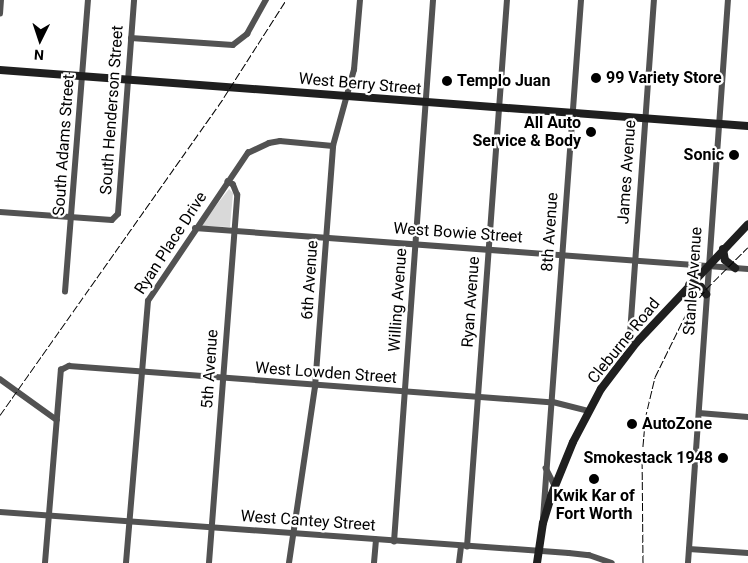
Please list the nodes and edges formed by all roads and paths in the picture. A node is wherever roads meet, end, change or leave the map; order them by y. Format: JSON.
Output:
{"nodes":[{"id":1,"x":1,"y":0,"type":"edge"},
{"id":2,"x":88,"y":0,"type":"edge"},
{"id":3,"x":134,"y":0,"type":"edge"},
{"id":4,"x":266,"y":0,"type":"edge"},
{"id":5,"x":360,"y":0,"type":"edge"},
{"id":6,"x":433,"y":0,"type":"edge"},
{"id":7,"x":507,"y":0,"type":"edge"},
{"id":8,"x":581,"y":0,"type":"edge"},
{"id":9,"x":654,"y":0,"type":"edge"},
{"id":10,"x":728,"y":0,"type":"edge"},
{"id":11,"x":0,"y":14,"type":"edge"},
{"id":12,"x":131,"y":38,"type":"junction"},
{"id":13,"x":0,"y":70,"type":"edge"},
{"id":14,"x":83,"y":76,"type":"junction"},
{"id":15,"x":128,"y":80,"type":"junction"},
{"id":16,"x":348,"y":97,"type":"junction"},
{"id":17,"x":426,"y":103,"type":"junction"},
{"id":18,"x":500,"y":108,"type":"junction"},
{"id":19,"x":572,"y":113,"type":"junction"},
{"id":20,"x":645,"y":118,"type":"junction"},
{"id":21,"x":719,"y":124,"type":"junction"},
{"id":22,"x":748,"y":126,"type":"edge"},
{"id":23,"x":333,"y":146,"type":"junction"},
{"id":24,"x":228,"y":182,"type":"junction"},
{"id":25,"x":0,"y":212,"type":"edge"},
{"id":26,"x":72,"y":217,"type":"junction"},
{"id":27,"x":748,"y":224,"type":"edge"},
{"id":28,"x":195,"y":228,"type":"junction"},
{"id":29,"x":234,"y":231,"type":"junction"},
{"id":30,"x":328,"y":238,"type":"junction"},
{"id":31,"x":416,"y":244,"type":"junction"},
{"id":32,"x":489,"y":249,"type":"junction"},
{"id":33,"x":722,"y":249,"type":"junction"},
{"id":34,"x":561,"y":255,"type":"junction"},
{"id":35,"x":634,"y":261,"type":"junction"},
{"id":36,"x":707,"y":266,"type":"junction"},
{"id":37,"x":735,"y":268,"type":"junction"},
{"id":38,"x":748,"y":269,"type":"edge"},
{"id":39,"x":689,"y":285,"type":"junction"},
{"id":40,"x":65,"y":292,"type":"dead end"},
{"id":41,"x":706,"y":294,"type":"junction"},
{"id":42,"x":634,"y":346,"type":"junction"},
{"id":43,"x":140,"y":374,"type":"junction"},
{"id":44,"x":0,"y":379,"type":"edge"},
{"id":45,"x":223,"y":380,"type":"junction"},
{"id":46,"x":315,"y":387,"type":"junction"},
{"id":47,"x":405,"y":392,"type":"junction"},
{"id":48,"x":478,"y":397,"type":"junction"},
{"id":49,"x":553,"y":402,"type":"junction"},
{"id":50,"x":588,"y":412,"type":"junction"},
{"id":51,"x":699,"y":413,"type":"junction"},
{"id":52,"x":748,"y":417,"type":"edge"},
{"id":53,"x":57,"y":420,"type":"junction"},
{"id":54,"x":545,"y":466,"type":"junction"},
{"id":55,"x":555,"y":486,"type":"junction"},
{"id":56,"x":0,"y":512,"type":"edge"},
{"id":57,"x":50,"y":516,"type":"junction"},
{"id":58,"x":129,"y":522,"type":"junction"},
{"id":59,"x":543,"y":523,"type":"junction"},
{"id":60,"x":212,"y":528,"type":"junction"},
{"id":61,"x":292,"y":534,"type":"junction"},
{"id":62,"x":376,"y":540,"type":"junction"},
{"id":63,"x":394,"y":542,"type":"junction"},
{"id":64,"x":464,"y":547,"type":"junction"},
{"id":65,"x":689,"y":549,"type":"junction"},
{"id":66,"x":538,"y":552,"type":"junction"},
{"id":67,"x":748,"y":553,"type":"edge"},
{"id":68,"x":45,"y":563,"type":"edge"},
{"id":69,"x":126,"y":563,"type":"edge"},
{"id":70,"x":209,"y":563,"type":"edge"},
{"id":71,"x":289,"y":563,"type":"edge"},
{"id":72,"x":374,"y":563,"type":"edge"},
{"id":73,"x":459,"y":563,"type":"edge"},
{"id":74,"x":537,"y":563,"type":"edge"},
{"id":75,"x":612,"y":563,"type":"edge"},
{"id":76,"x":688,"y":563,"type":"edge"}],
"edges":[{"from":1,"to":11,"type":"street"},
{"from":2,"to":14,"type":"street","name":"South Adams Street"},
{"from":3,"to":12,"type":"street","name":"South Henderson Street"},
{"from":4,"to":12,"type":"street"},
{"from":5,"to":16,"type":"street","name":"6th Avenue"},
{"from":6,"to":17,"type":"street","name":"Willing Avenue"},
{"from":7,"to":18,"type":"street","name":"Ryan Avenue"},
{"from":8,"to":19,"type":"street","name":"8th Avenue"},
{"from":9,"to":20,"type":"street","name":"James Avenue"},
{"from":10,"to":21,"type":"street","name":"Stanley Avenue"},
{"from":12,"to":15,"type":"street","name":"South Henderson Street"},
{"from":13,"to":14,"type":"main road","name":"West Berry Street"},
{"from":14,"to":15,"type":"main road","name":"West Berry Street"},
{"from":14,"to":26,"type":"street","name":"South Adams Street"},
{"from":15,"to":16,"type":"main road","name":"West Berry Street"},
{"from":15,"to":26,"type":"street","name":"South Henderson Street"},
{"from":16,"to":17,"type":"main road","name":"West Berry Street"},
{"from":16,"to":23,"type":"street","name":"6th Avenue"},
{"from":17,"to":18,"type":"main road","name":"West Berry Street"},
{"from":17,"to":31,"type":"street","name":"Willing Avenue"},
{"from":18,"to":19,"type":"main road","name":"West Berry Street"},
{"from":18,"to":32,"type":"street","name":"Ryan Avenue"},
{"from":19,"to":20,"type":"main road","name":"West Berry Street"},
{"from":19,"to":34,"type":"street","name":"8th Avenue"},
{"from":20,"to":21,"type":"main road","name":"West Berry Street"},
{"from":20,"to":35,"type":"street","name":"James Avenue"},
{"from":21,"to":22,"type":"main road","name":"West Berry Street"},
{"from":21,"to":36,"type":"street","name":"Stanley Avenue"},
{"from":23,"to":24,"type":"street","name":"Ryan Place Drive"},
{"from":23,"to":30,"type":"street","name":"6th Avenue"},
{"from":24,"to":28,"type":"street","name":"Ryan Place Drive"},
{"from":24,"to":29,"type":"street","name":"5th Avenue"},
{"from":25,"to":26,"type":"street"},
{"from":26,"to":40,"type":"street","name":"South Adams Street"},
{"from":27,"to":33,"type":"main road","name":"Cleburne Road"},
{"from":28,"to":29,"type":"street","name":"West Bowie Street"},
{"from":28,"to":43,"type":"street","name":"Ryan Place Drive"},
{"from":29,"to":30,"type":"street","name":"West Bowie Street"},
{"from":29,"to":45,"type":"street","name":"5th Avenue"},
{"from":30,"to":31,"type":"street","name":"West Bowie Street"},
{"from":30,"to":46,"type":"street","name":"6th Avenue"},
{"from":31,"to":32,"type":"street","name":"West Bowie Street"},
{"from":31,"to":47,"type":"street","name":"Willing Avenue"},
{"from":32,"to":34,"type":"street","name":"West Bowie Street"},
{"from":32,"to":48,"type":"street","name":"Ryan Avenue"},
{"from":33,"to":36,"type":"main road","name":"Cleburne Road"},
{"from":33,"to":37,"type":"main road"},
{"from":34,"to":35,"type":"street","name":"West Bowie Street"},
{"from":34,"to":49,"type":"street","name":"8th Avenue"},
{"from":35,"to":36,"type":"street","name":"West Bowie Street"},
{"from":35,"to":42,"type":"street","name":"James Avenue"},
{"from":36,"to":37,"type":"street","name":"West Bowie Street"},
{"from":36,"to":39,"type":"main road","name":"Cleburne Road"},
{"from":36,"to":41,"type":"street","name":"Stanley Avenue"},
{"from":37,"to":38,"type":"street","name":"West Bowie Street"},
{"from":39,"to":41,"type":"main road"},
{"from":39,"to":42,"type":"main road","name":"Cleburne Road"},
{"from":41,"to":51,"type":"street","name":"Stanley Avenue"},
{"from":42,"to":50,"type":"main road","name":"Cleburne Road"},
{"from":43,"to":45,"type":"street","name":"West Lowden Street"},
{"from":43,"to":53,"type":"street","name":"West Lowden Street"},
{"from":43,"to":58,"type":"street","name":"Ryan Place Drive"},
{"from":44,"to":53,"type":"street"},
{"from":45,"to":46,"type":"street","name":"West Lowden Street"},
{"from":45,"to":60,"type":"street","name":"5th Avenue"},
{"from":46,"to":47,"type":"street","name":"West Lowden Street"},
{"from":46,"to":61,"type":"street","name":"6th Avenue"},
{"from":47,"to":48,"type":"street","name":"West Lowden Street"},
{"from":47,"to":63,"type":"street","name":"Willing Avenue"},
{"from":48,"to":49,"type":"street","name":"West Lowden Street"},
{"from":48,"to":64,"type":"street","name":"Ryan Avenue"},
{"from":49,"to":50,"type":"street","name":"West Lowden Street"},
{"from":49,"to":54,"type":"street","name":"8th Avenue"},
{"from":50,"to":55,"type":"main road","name":"Cleburne Road"},
{"from":51,"to":52,"type":"street"},
{"from":51,"to":65,"type":"street","name":"Stanley Avenue"},
{"from":53,"to":57,"type":"street"},
{"from":54,"to":55,"type":"street"},
{"from":54,"to":59,"type":"street","name":"8th Avenue"},
{"from":55,"to":59,"type":"main road","name":"Cleburne Road"},
{"from":56,"to":57,"type":"street","name":"West Cantey Street"},
{"from":57,"to":58,"type":"street","name":"West Cantey Street"},
{"from":57,"to":68,"type":"street"},
{"from":58,"to":60,"type":"street","name":"West Cantey Street"},
{"from":58,"to":69,"type":"street","name":"Ryan Place Drive"},
{"from":59,"to":66,"type":"main road","name":"8th Avenue"},
{"from":60,"to":61,"type":"street","name":"West Cantey Street"},
{"from":60,"to":70,"type":"street","name":"5th Avenue"},
{"from":61,"to":62,"type":"street","name":"West Cantey Street"},
{"from":61,"to":71,"type":"street","name":"6th Avenue"},
{"from":62,"to":63,"type":"street","name":"West Cantey Street"},
{"from":62,"to":72,"type":"street"},
{"from":63,"to":64,"type":"street","name":"West Cantey Street"},
{"from":64,"to":66,"type":"street","name":"West Cantey Street"},
{"from":64,"to":73,"type":"street","name":"Ryan Avenue"},
{"from":65,"to":67,"type":"street"},
{"from":65,"to":76,"type":"street","name":"Stanley Avenue"},
{"from":66,"to":74,"type":"main road","name":"8th Avenue"},
{"from":66,"to":75,"type":"street","name":"West Cantey Street"}]}
